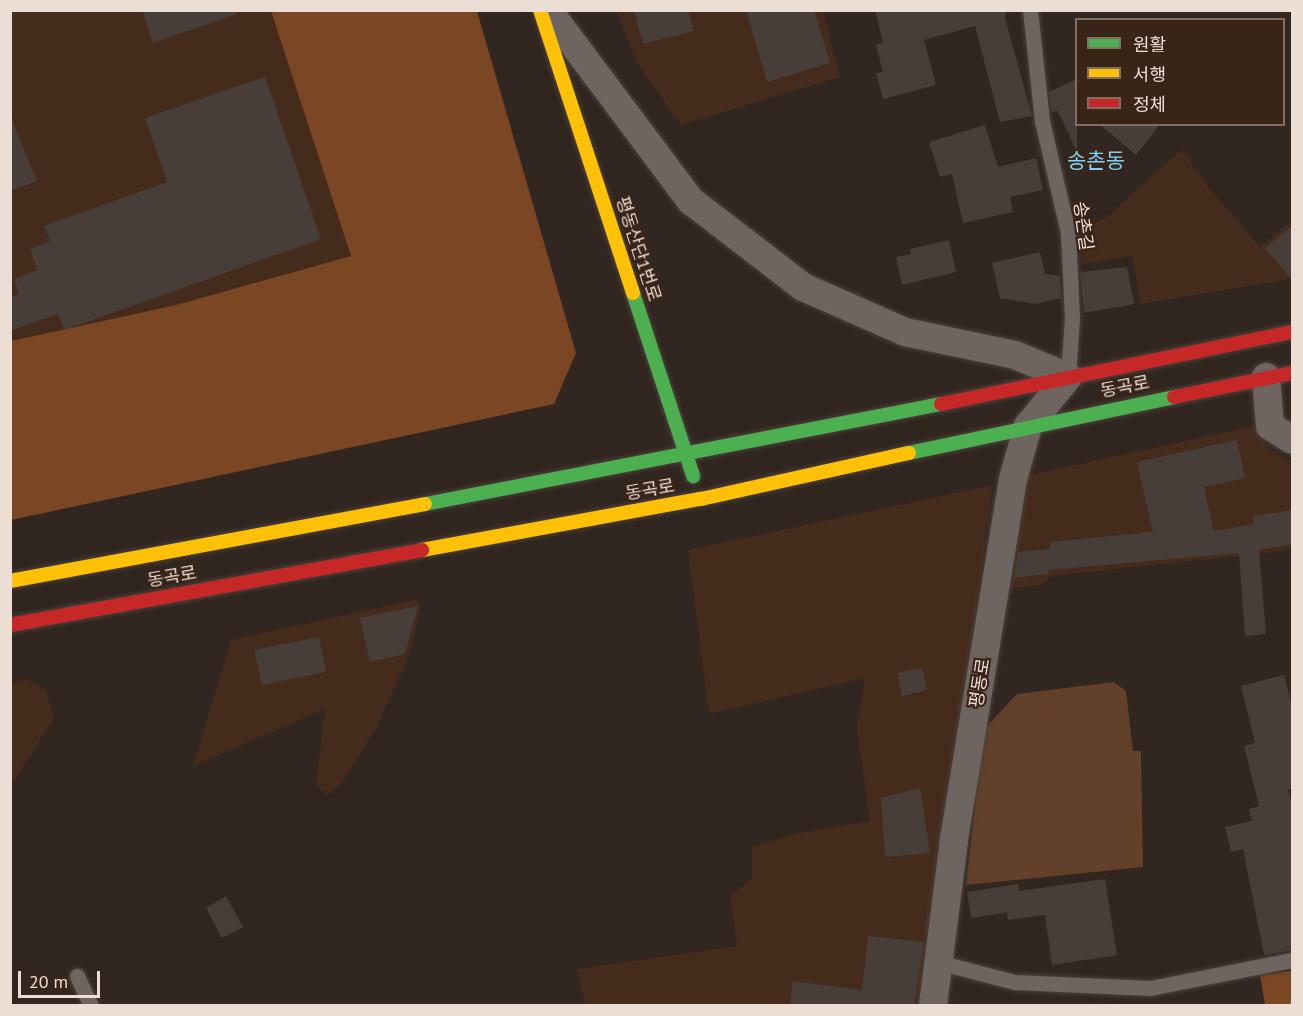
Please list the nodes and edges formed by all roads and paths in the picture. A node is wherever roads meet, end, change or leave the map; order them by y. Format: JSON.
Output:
{"nodes":[{"id":1,"x":540,"y":10,"type":"edge"},
{"id":2,"x":548,"y":10,"type":"edge"},
{"id":3,"x":1030,"y":10,"type":"edge"},
{"id":4,"x":1293,"y":332,"type":"edge"},
{"id":5,"x":1279,"y":375,"type":"edge"},
{"id":6,"x":1068,"y":377,"type":"junction"},
{"id":7,"x":1028,"y":426,"type":"junction"},
{"id":8,"x":1293,"y":440,"type":"edge"},
{"id":9,"x":687,"y":456,"type":"junction"},
{"id":10,"x":701,"y":499,"type":"junction"},
{"id":11,"x":10,"y":581,"type":"edge"},
{"id":12,"x":10,"y":625,"type":"edge"},
{"id":13,"x":1293,"y":960,"type":"edge"},
{"id":14,"x":938,"y":962,"type":"junction"},
{"id":15,"x":77,"y":976,"type":"dead end"},
{"id":16,"x":91,"y":1005,"type":"edge"},
{"id":17,"x":933,"y":1005,"type":"edge"}],
"edges":[{"from":1,"to":9,"type":"main road","name":"평동산단1번로"},
{"from":2,"to":6,"type":"street"},
{"from":3,"to":6,"type":"lane","name":"송촌길"},
{"from":4,"to":6,"type":"main road","name":"동곡로"},
{"from":5,"to":7,"type":"main road","name":"동곡로"},
{"from":5,"to":8,"type":"street"},
{"from":6,"to":7,"type":"street","name":"평동로"},
{"from":6,"to":9,"type":"main road","name":"동곡로"},
{"from":7,"to":10,"type":"main road","name":"동곡로"},
{"from":7,"to":14,"type":"street","name":"평동로"},
{"from":9,"to":10,"type":"main road","name":"평동산단1번로"},
{"from":9,"to":11,"type":"main road","name":"동곡로"},
{"from":10,"to":12,"type":"main road","name":"동곡로"},
{"from":13,"to":14,"type":"lane"},
{"from":14,"to":17,"type":"street","name":"평동로"},
{"from":15,"to":16,"type":"lane"}]}
